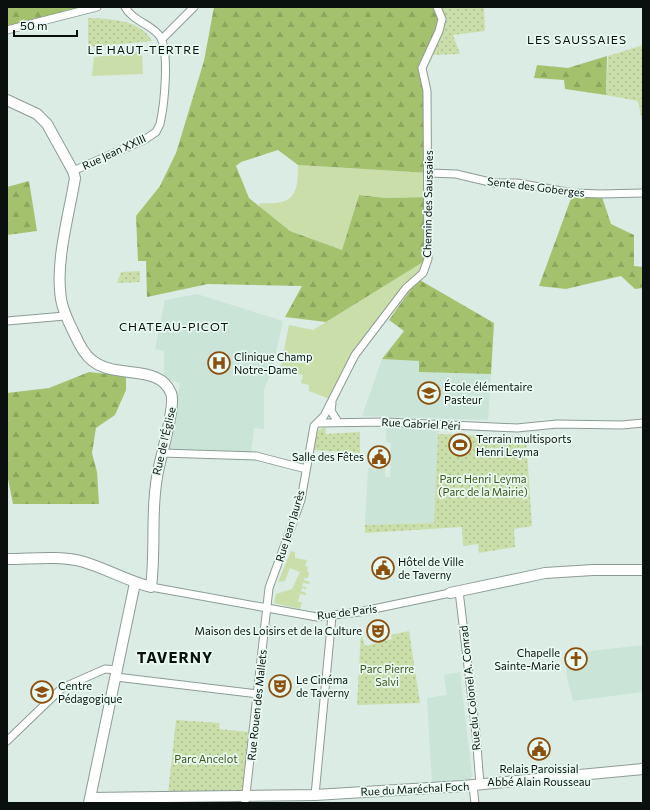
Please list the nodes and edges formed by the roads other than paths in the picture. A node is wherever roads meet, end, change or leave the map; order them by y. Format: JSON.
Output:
{"nodes":[{"id":1,"x":97,"y":7,"type":"edge"},
{"id":2,"x":125,"y":7,"type":"edge"},
{"id":3,"x":194,"y":7,"type":"edge"},
{"id":4,"x":437,"y":7,"type":"edge"},
{"id":5,"x":7,"y":30,"type":"edge"},
{"id":6,"x":162,"y":39,"type":"junction"},
{"id":7,"x":7,"y":100,"type":"edge"},
{"id":8,"x":73,"y":171,"type":"junction"},
{"id":9,"x":429,"y":173,"type":"junction"},
{"id":10,"x":643,"y":193,"type":"edge"},
{"id":11,"x":65,"y":316,"type":"junction"},
{"id":12,"x":7,"y":321,"type":"edge"},
{"id":13,"x":332,"y":400,"type":"junction"},
{"id":14,"x":338,"y":422,"type":"junction"},
{"id":15,"x":318,"y":423,"type":"junction"},
{"id":16,"x":643,"y":423,"type":"edge"},
{"id":17,"x":162,"y":453,"type":"junction"},
{"id":18,"x":306,"y":469,"type":"junction"},
{"id":19,"x":7,"y":559,"type":"edge"},
{"id":20,"x":643,"y":570,"type":"edge"},
{"id":21,"x":135,"y":583,"type":"junction"},
{"id":22,"x":151,"y":588,"type":"junction"},
{"id":23,"x":454,"y":592,"type":"junction"},
{"id":24,"x":266,"y":607,"type":"junction"},
{"id":25,"x":332,"y":616,"type":"junction"},
{"id":26,"x":116,"y":674,"type":"junction"},
{"id":27,"x":258,"y":694,"type":"junction"},
{"id":28,"x":7,"y":741,"type":"edge"},
{"id":29,"x":643,"y":769,"type":"edge"},
{"id":30,"x":476,"y":785,"type":"junction"},
{"id":31,"x":315,"y":795,"type":"junction"},
{"id":32,"x":303,"y":799,"type":"edge"},
{"id":33,"x":246,"y":800,"type":"edge"},
{"id":34,"x":89,"y":801,"type":"edge"},
{"id":35,"x":158,"y":801,"type":"edge"},
{"id":36,"x":474,"y":803,"type":"edge"}],
"edges":[{"from":1,"to":5,"type":"street"},
{"from":2,"to":6,"type":"street"},
{"from":3,"to":6,"type":"street"},
{"from":4,"to":9,"type":"street","name":"Chemin des Saussaies"},
{"from":6,"to":8,"type":"street","name":"Rue Jean XXIII"},
{"from":7,"to":8,"type":"street"},
{"from":8,"to":11,"type":"street","name":"Rue de l'Église"},
{"from":9,"to":10,"type":"street","name":"Sente des Goberges"},
{"from":9,"to":13,"type":"street","name":"Chemin des Saussaies"},
{"from":11,"to":12,"type":"street"},
{"from":11,"to":17,"type":"street","name":"Rue de l'Église"},
{"from":13,"to":14,"type":"street"},
{"from":13,"to":15,"type":"street","name":"Chemin des Saussaies"},
{"from":14,"to":15,"type":"street","name":"Rue Gabriel Péri"},
{"from":14,"to":16,"type":"street","name":"Rue Gabriel Péri"},
{"from":15,"to":18,"type":"street","name":"Rue Jean Jaurès"},
{"from":17,"to":18,"type":"street"},
{"from":17,"to":22,"type":"street","name":"Rue de l'Église"},
{"from":18,"to":24,"type":"street","name":"Rue Jean Jaurès"},
{"from":19,"to":21,"type":"street","name":"Rue de Paris"},
{"from":20,"to":23,"type":"street","name":"Rue de Paris"},
{"from":21,"to":22,"type":"street","name":"Rue de Paris"},
{"from":21,"to":26,"type":"street"},
{"from":22,"to":24,"type":"street","name":"Rue de Paris"},
{"from":23,"to":25,"type":"street","name":"Rue de Paris"},
{"from":23,"to":30,"type":"street","name":"Rue du Colonel A. Conrad"},
{"from":24,"to":25,"type":"street","name":"Rue de Paris"},
{"from":24,"to":27,"type":"street","name":"Rue Rouen des Mallets"},
{"from":25,"to":31,"type":"street"},
{"from":26,"to":27,"type":"street"},
{"from":26,"to":28,"type":"street"},
{"from":26,"to":34,"type":"street"},
{"from":27,"to":33,"type":"street","name":"Rue Rouen des Mallets"},
{"from":29,"to":30,"type":"street","name":"Rue du Maréchal Foch"},
{"from":30,"to":31,"type":"street","name":"Rue du Maréchal Foch"},
{"from":30,"to":36,"type":"street","name":"Rue du Colonel A. Conrad"},
{"from":31,"to":32,"type":"street","name":"Rue du Maréchal Foch"},
{"from":32,"to":33,"type":"street","name":"Rue du Maréchal Foch"},
{"from":33,"to":35,"type":"street","name":"Rue du Maréchal Foch"},
{"from":34,"to":35,"type":"street","name":"Rue du Maréchal Foch"}]}
